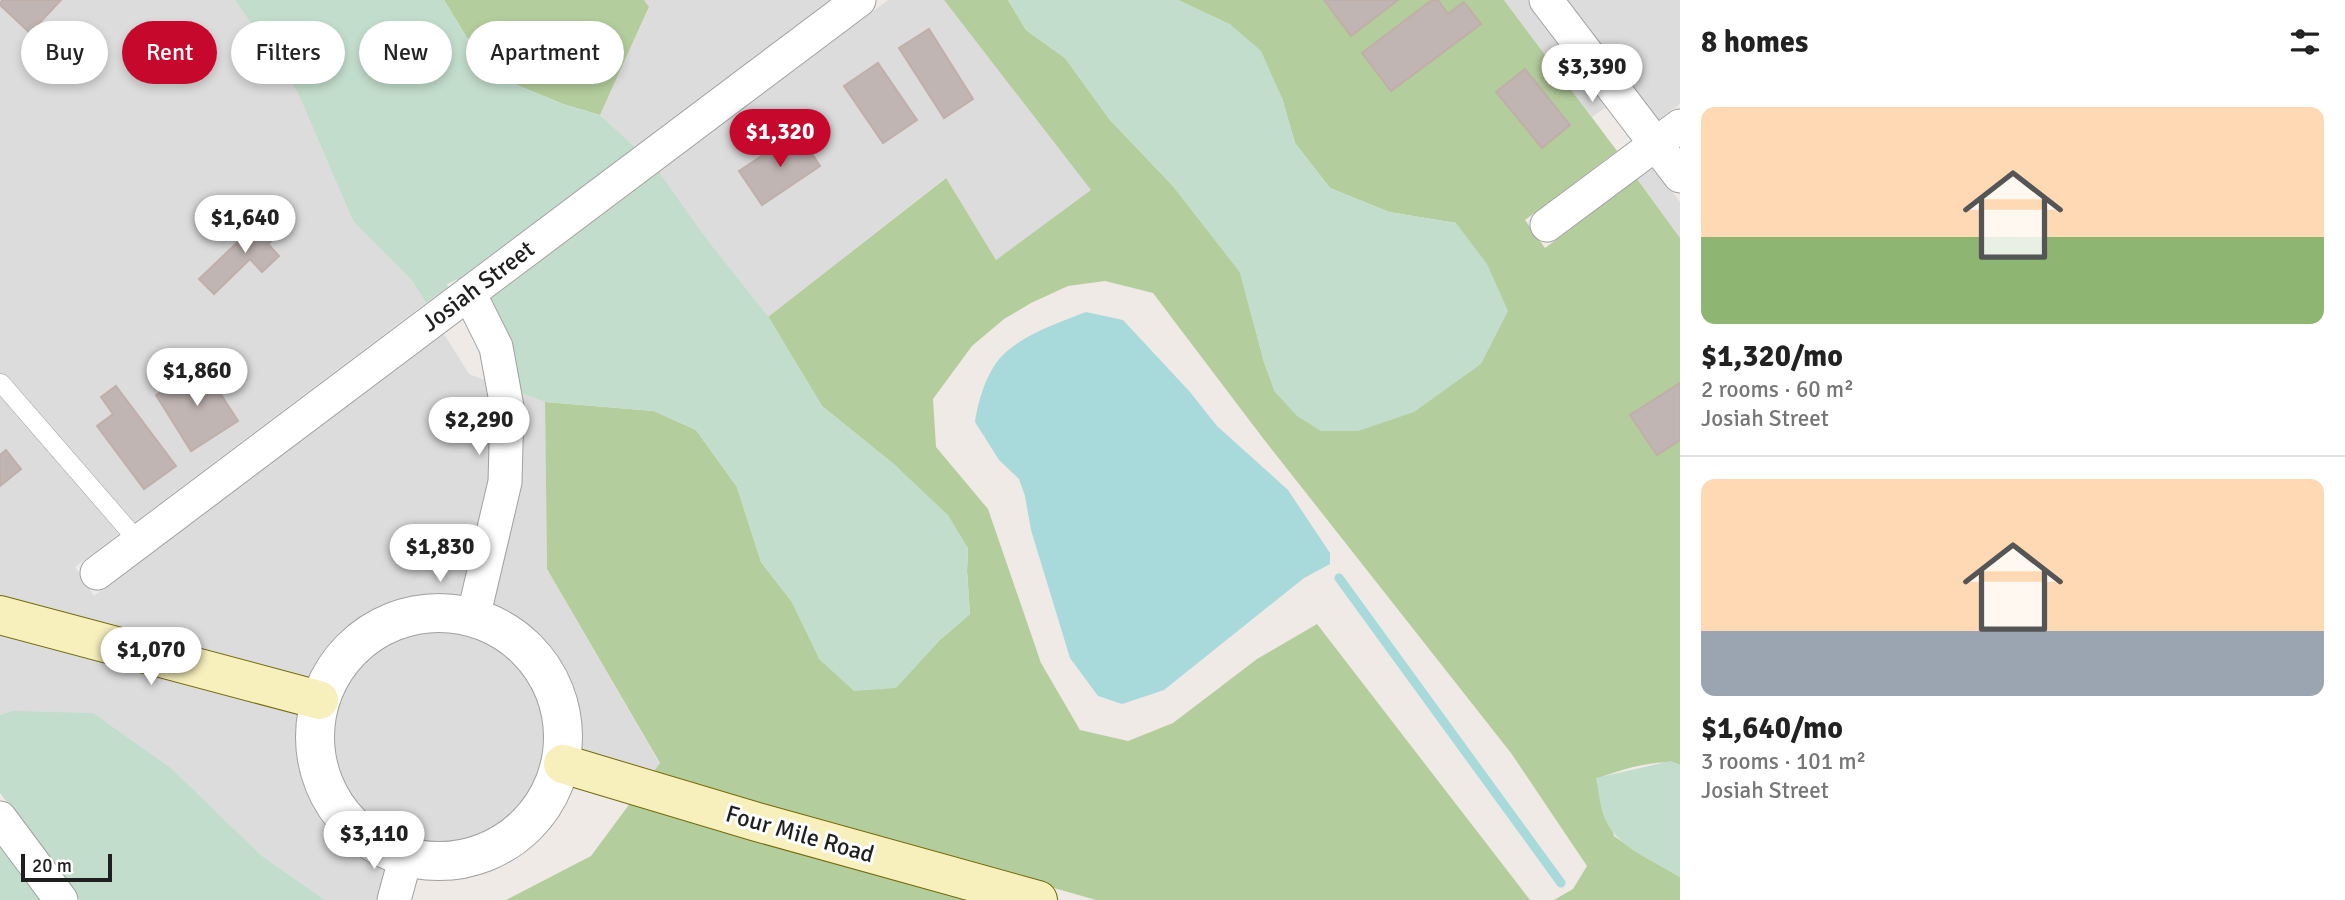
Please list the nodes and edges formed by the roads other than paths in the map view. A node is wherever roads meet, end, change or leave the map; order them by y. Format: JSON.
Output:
{"nodes":[{"id":1,"x":859,"y":0,"type":"edge"},
{"id":2,"x":1546,"y":0,"type":"edge"},
{"id":3,"x":1668,"y":135,"type":"edge"},
{"id":4,"x":1680,"y":176,"type":"edge"},
{"id":5,"x":1547,"y":225,"type":"dead end"},
{"id":6,"x":469,"y":293,"type":"junction"},
{"id":7,"x":1,"y":383,"type":"edge"},
{"id":8,"x":138,"y":541,"type":"junction"},
{"id":9,"x":97,"y":573,"type":"dead end"},
{"id":10,"x":0,"y":615,"type":"edge"},
{"id":11,"x":473,"y":618,"type":"junction"},
{"id":12,"x":319,"y":700,"type":"junction"},
{"id":13,"x":563,"y":764,"type":"junction"},
{"id":14,"x":0,"y":818,"type":"edge"},
{"id":15,"x":406,"y":856,"type":"junction"},
{"id":16,"x":61,"y":900,"type":"edge"},
{"id":17,"x":394,"y":900,"type":"edge"},
{"id":18,"x":1038,"y":900,"type":"edge"}],
"edges":[{"from":1,"to":6,"type":"street","name":"Josiah Street"},
{"from":2,"to":3,"type":"street"},
{"from":3,"to":4,"type":"street"},
{"from":3,"to":5,"type":"street"},
{"from":6,"to":8,"type":"street","name":"Josiah Street"},
{"from":6,"to":11,"type":"street"},
{"from":7,"to":8,"type":"lane"},
{"from":8,"to":9,"type":"street","name":"Josiah Street"},
{"from":10,"to":12,"type":"main road"},
{"from":11,"to":12,"type":"street"},
{"from":11,"to":13,"type":"street"},
{"from":12,"to":15,"type":"street"},
{"from":13,"to":15,"type":"street"},
{"from":13,"to":18,"type":"main road","name":"Four Mile Road"},
{"from":14,"to":16,"type":"street"},
{"from":15,"to":17,"type":"street"}]}
